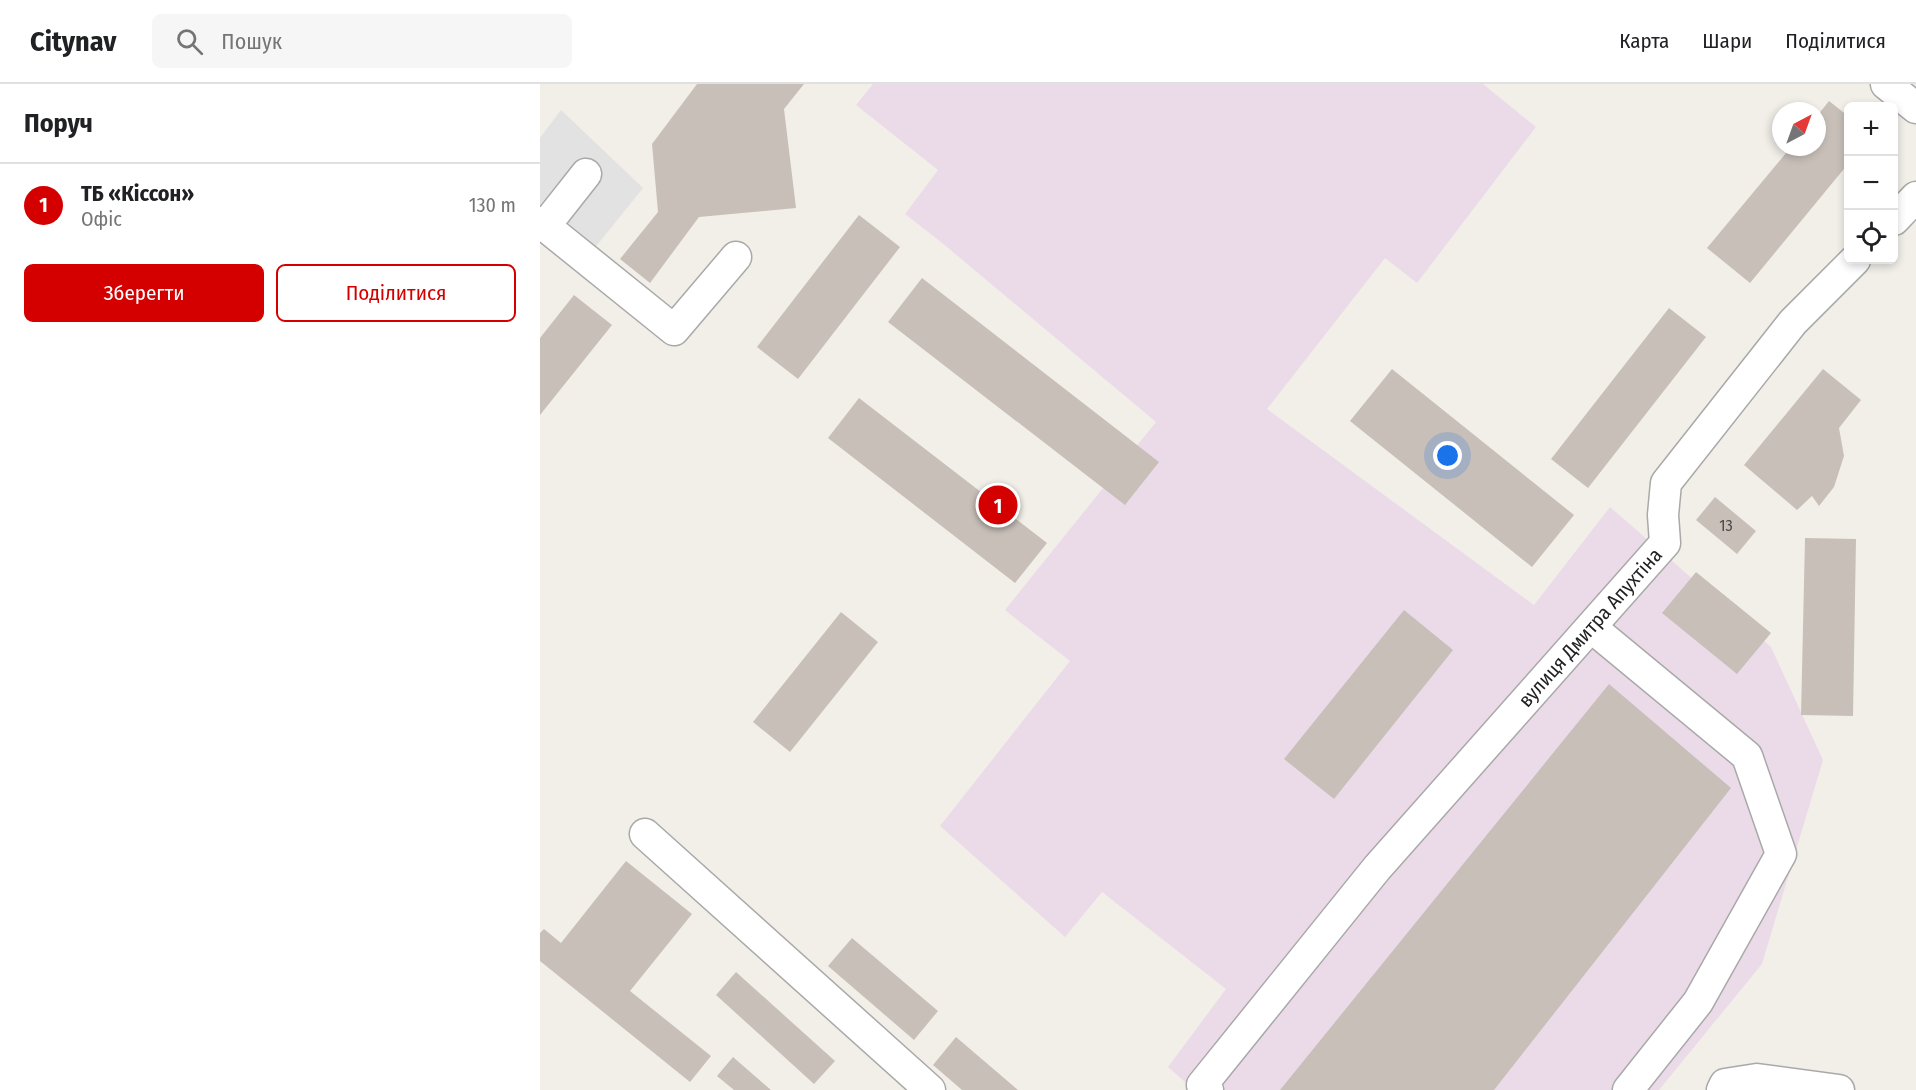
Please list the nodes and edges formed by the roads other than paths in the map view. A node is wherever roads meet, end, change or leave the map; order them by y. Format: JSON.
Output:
{"nodes":[{"id":1,"x":1886,"y":84,"type":"edge"},
{"id":2,"x":1916,"y":108,"type":"edge"},
{"id":3,"x":586,"y":174,"type":"dead end"},
{"id":4,"x":1916,"y":197,"type":"edge"},
{"id":5,"x":1898,"y":215,"type":"edge"},
{"id":6,"x":542,"y":224,"type":"edge"},
{"id":7,"x":736,"y":257,"type":"dead end"},
{"id":8,"x":1851,"y":264,"type":"edge"},
{"id":9,"x":1591,"y":627,"type":"junction"},
{"id":10,"x":645,"y":834,"type":"dead end"},
{"id":11,"x":930,"y":1090,"type":"edge"},
{"id":12,"x":1208,"y":1090,"type":"edge"},
{"id":13,"x":1628,"y":1090,"type":"edge"},
{"id":14,"x":1722,"y":1090,"type":"edge"},
{"id":15,"x":1839,"y":1090,"type":"edge"}],
"edges":[{"from":1,"to":2,"type":"street"},
{"from":3,"to":6,"type":"street"},
{"from":4,"to":5,"type":"street"},
{"from":6,"to":7,"type":"street"},
{"from":8,"to":9,"type":"street","name":"вулиця Дмитра Апухтіна"},
{"from":9,"to":12,"type":"street","name":"вулиця Дмитра Апухтіна"},
{"from":9,"to":13,"type":"street"},
{"from":10,"to":11,"type":"street"},
{"from":14,"to":15,"type":"street"}]}
